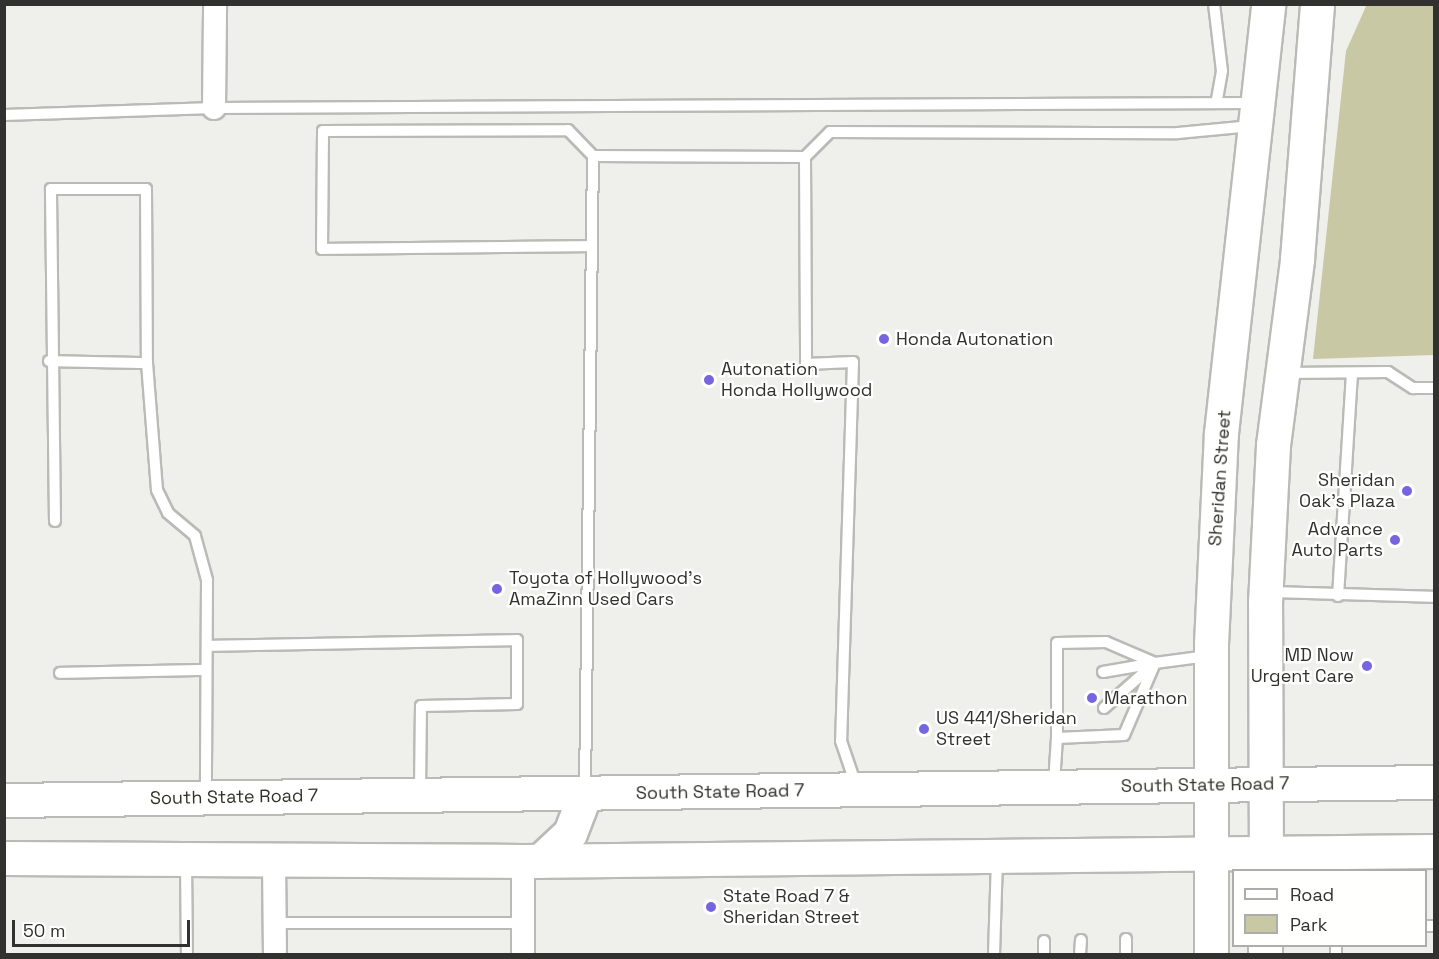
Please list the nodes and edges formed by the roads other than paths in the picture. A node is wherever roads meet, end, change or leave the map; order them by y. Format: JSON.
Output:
{"nodes":[{"id":1,"x":215,"y":4,"type":"edge"},
{"id":2,"x":1214,"y":4,"type":"edge"},
{"id":3,"x":1268,"y":4,"type":"edge"},
{"id":4,"x":1317,"y":4,"type":"edge"},
{"id":5,"x":1217,"y":100,"type":"junction"},
{"id":6,"x":214,"y":108,"type":"junction"},
{"id":7,"x":4,"y":115,"type":"edge"},
{"id":8,"x":1257,"y":115,"type":"junction"},
{"id":9,"x":593,"y":156,"type":"junction"},
{"id":10,"x":805,"y":157,"type":"junction"},
{"id":11,"x":592,"y":246,"type":"junction"},
{"id":12,"x":50,"y":361,"type":"junction"},
{"id":13,"x":147,"y":363,"type":"junction"},
{"id":14,"x":1282,"y":373,"type":"junction"},
{"id":15,"x":1352,"y":373,"type":"junction"},
{"id":16,"x":1434,"y":388,"type":"edge"},
{"id":17,"x":55,"y":521,"type":"dead end"},
{"id":18,"x":1266,"y":592,"type":"junction"},
{"id":19,"x":1338,"y":596,"type":"junction"},
{"id":20,"x":1434,"y":597,"type":"edge"},
{"id":21,"x":207,"y":646,"type":"junction"},
{"id":22,"x":1212,"y":656,"type":"junction"},
{"id":23,"x":1155,"y":663,"type":"junction"},
{"id":24,"x":206,"y":670,"type":"junction"},
{"id":25,"x":1103,"y":672,"type":"dead end"},
{"id":26,"x":60,"y":673,"type":"dead end"},
{"id":27,"x":1104,"y":708,"type":"dead end"},
{"id":28,"x":1068,"y":711,"type":"dead end"},
{"id":29,"x":1057,"y":712,"type":"junction"},
{"id":30,"x":1057,"y":738,"type":"junction"},
{"id":31,"x":1434,"y":782,"type":"edge"},
{"id":32,"x":1210,"y":784,"type":"junction"},
{"id":33,"x":1264,"y":784,"type":"junction"},
{"id":34,"x":1054,"y":786,"type":"junction"},
{"id":35,"x":858,"y":790,"type":"junction"},
{"id":36,"x":585,"y":794,"type":"junction"},
{"id":37,"x":420,"y":795,"type":"junction"},
{"id":38,"x":206,"y":797,"type":"junction"},
{"id":39,"x":4,"y":800,"type":"edge"},
{"id":40,"x":1434,"y":851,"type":"edge"},
{"id":41,"x":1211,"y":854,"type":"junction"},
{"id":42,"x":998,"y":856,"type":"junction"},
{"id":43,"x":4,"y":858,"type":"edge"},
{"id":44,"x":186,"y":859,"type":"junction"},
{"id":45,"x":274,"y":860,"type":"junction"},
{"id":46,"x":531,"y":861,"type":"junction"},
{"id":47,"x":1266,"y":862,"type":"edge"},
{"id":48,"x":275,"y":923,"type":"junction"},
{"id":49,"x":522,"y":923,"type":"junction"},
{"id":50,"x":1126,"y":939,"type":"dead end"},
{"id":51,"x":1081,"y":940,"type":"dead end"},
{"id":52,"x":1044,"y":941,"type":"dead end"},
{"id":53,"x":187,"y":954,"type":"edge"},
{"id":54,"x":275,"y":954,"type":"edge"},
{"id":55,"x":522,"y":954,"type":"edge"},
{"id":56,"x":994,"y":954,"type":"edge"},
{"id":57,"x":1044,"y":954,"type":"edge"},
{"id":58,"x":1080,"y":954,"type":"edge"},
{"id":59,"x":1126,"y":954,"type":"edge"},
{"id":60,"x":1211,"y":954,"type":"edge"}],
"edges":[{"from":1,"to":6,"type":"street"},
{"from":2,"to":5,"type":"lane"},
{"from":3,"to":8,"type":"main road","name":"Sheridan Street"},
{"from":4,"to":14,"type":"main road"},
{"from":5,"to":6,"type":"lane"},
{"from":5,"to":8,"type":"lane"},
{"from":6,"to":7,"type":"lane"},
{"from":8,"to":10,"type":"lane"},
{"from":8,"to":22,"type":"main road","name":"Sheridan Street"},
{"from":9,"to":10,"type":"lane"},
{"from":9,"to":11,"type":"lane"},
{"from":9,"to":11,"type":"lane"},
{"from":10,"to":35,"type":"lane"},
{"from":11,"to":36,"type":"lane"},
{"from":12,"to":13,"type":"lane"},
{"from":12,"to":13,"type":"lane"},
{"from":12,"to":17,"type":"lane"},
{"from":13,"to":21,"type":"lane"},
{"from":14,"to":15,"type":"lane"},
{"from":14,"to":18,"type":"main road"},
{"from":15,"to":16,"type":"lane"},
{"from":15,"to":19,"type":"lane"},
{"from":18,"to":19,"type":"lane"},
{"from":18,"to":33,"type":"main road"},
{"from":19,"to":20,"type":"lane"},
{"from":21,"to":24,"type":"lane"},
{"from":21,"to":37,"type":"lane"},
{"from":22,"to":23,"type":"lane"},
{"from":22,"to":32,"type":"main road","name":"Sheridan Street"},
{"from":23,"to":25,"type":"lane"},
{"from":23,"to":27,"type":"lane"},
{"from":23,"to":29,"type":"lane"},
{"from":23,"to":30,"type":"lane"},
{"from":24,"to":26,"type":"lane"},
{"from":24,"to":38,"type":"lane"},
{"from":28,"to":29,"type":"lane"},
{"from":29,"to":30,"type":"lane"},
{"from":30,"to":34,"type":"lane"},
{"from":31,"to":33,"type":"main road","name":"South State Road 7"},
{"from":32,"to":33,"type":"main road","name":"South State Road 7"},
{"from":32,"to":34,"type":"main road","name":"South State Road 7"},
{"from":32,"to":41,"type":"main road","name":"Sheridan Street"},
{"from":33,"to":47,"type":"main road"},
{"from":34,"to":35,"type":"main road","name":"South State Road 7"},
{"from":35,"to":36,"type":"main road","name":"South State Road 7"},
{"from":36,"to":37,"type":"main road","name":"South State Road 7"},
{"from":36,"to":46,"type":"main road"},
{"from":37,"to":38,"type":"main road","name":"South State Road 7"},
{"from":38,"to":39,"type":"main road","name":"South State Road 7"},
{"from":40,"to":47,"type":"main road"},
{"from":41,"to":42,"type":"main road"},
{"from":41,"to":47,"type":"main road"},
{"from":41,"to":60,"type":"main road","name":"Sheridan Street"},
{"from":42,"to":46,"type":"main road"},
{"from":42,"to":56,"type":"lane"},
{"from":43,"to":44,"type":"main road"},
{"from":44,"to":45,"type":"main road"},
{"from":44,"to":53,"type":"lane"},
{"from":45,"to":46,"type":"main road"},
{"from":45,"to":48,"type":"street"},
{"from":46,"to":49,"type":"street"},
{"from":48,"to":49,"type":"lane"},
{"from":48,"to":54,"type":"street"},
{"from":49,"to":55,"type":"street"},
{"from":50,"to":59,"type":"lane"},
{"from":51,"to":58,"type":"lane"},
{"from":52,"to":57,"type":"lane"}]}
